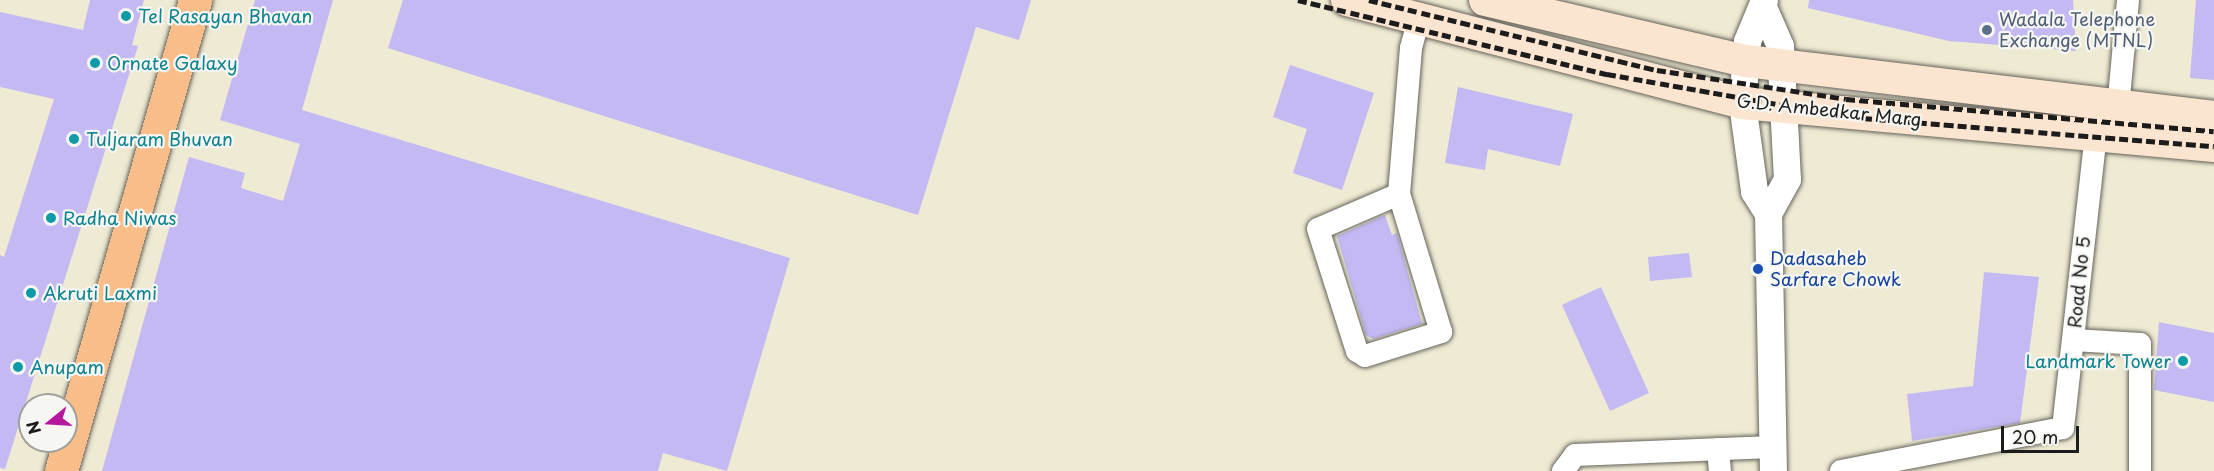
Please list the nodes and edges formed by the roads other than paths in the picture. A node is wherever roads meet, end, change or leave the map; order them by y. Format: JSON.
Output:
{"nodes":[{"id":1,"x":195,"y":0,"type":"edge"},
{"id":2,"x":1347,"y":0,"type":"edge"},
{"id":3,"x":1485,"y":0,"type":"edge"},
{"id":4,"x":2128,"y":0,"type":"edge"},
{"id":5,"x":1764,"y":5,"type":"edge"},
{"id":6,"x":1409,"y":11,"type":"edge"},
{"id":7,"x":1746,"y":61,"type":"junction"},
{"id":8,"x":1782,"y":65,"type":"junction"},
{"id":9,"x":1742,"y":103,"type":"junction"},
{"id":10,"x":1781,"y":109,"type":"junction"},
{"id":11,"x":2104,"y":116,"type":"junction"},
{"id":12,"x":2214,"y":117,"type":"edge"},
{"id":13,"x":2214,"y":146,"type":"edge"},
{"id":14,"x":1399,"y":194,"type":"junction"},
{"id":15,"x":1768,"y":213,"type":"junction"},
{"id":16,"x":2074,"y":340,"type":"junction"},
{"id":17,"x":1772,"y":459,"type":"edge"},
{"id":18,"x":1719,"y":460,"type":"edge"},
{"id":19,"x":61,"y":471,"type":"edge"},
{"id":20,"x":1563,"y":471,"type":"edge"},
{"id":21,"x":1841,"y":471,"type":"edge"},
{"id":22,"x":2140,"y":471,"type":"edge"}],
"edges":[{"from":1,"to":19,"type":"main road"},
{"from":2,"to":6,"type":"main road","name":"G.D. Ambedkar Marg"},
{"from":3,"to":7,"type":"main road","name":"G.D. Ambedkar Marg"},
{"from":4,"to":11,"type":"street","name":"Road No 5"},
{"from":5,"to":7,"type":"street"},
{"from":5,"to":8,"type":"street"},
{"from":6,"to":9,"type":"main road","name":"G.D. Ambedkar Marg"},
{"from":6,"to":14,"type":"street"},
{"from":7,"to":8,"type":"main road","name":"G.D. Ambedkar Marg"},
{"from":7,"to":9,"type":"street"},
{"from":8,"to":10,"type":"street"},
{"from":8,"to":11,"type":"main road","name":"G.D. Ambedkar Marg"},
{"from":9,"to":10,"type":"main road","name":"G.D. Ambedkar Marg"},
{"from":9,"to":15,"type":"street"},
{"from":10,"to":11,"type":"main road","name":"G.D. Ambedkar Marg"},
{"from":10,"to":15,"type":"street"},
{"from":11,"to":12,"type":"main road","name":"G.D. Ambedkar Marg"},
{"from":11,"to":13,"type":"main road","name":"G.D. Ambedkar Marg"},
{"from":11,"to":16,"type":"street","name":"Road No 5"},
{"from":14,"to":14,"type":"street"},
{"from":15,"to":17,"type":"street"},
{"from":16,"to":21,"type":"street","name":"Road No 5"},
{"from":16,"to":22,"type":"street"},
{"from":17,"to":18,"type":"street"},
{"from":18,"to":20,"type":"street"}]}
